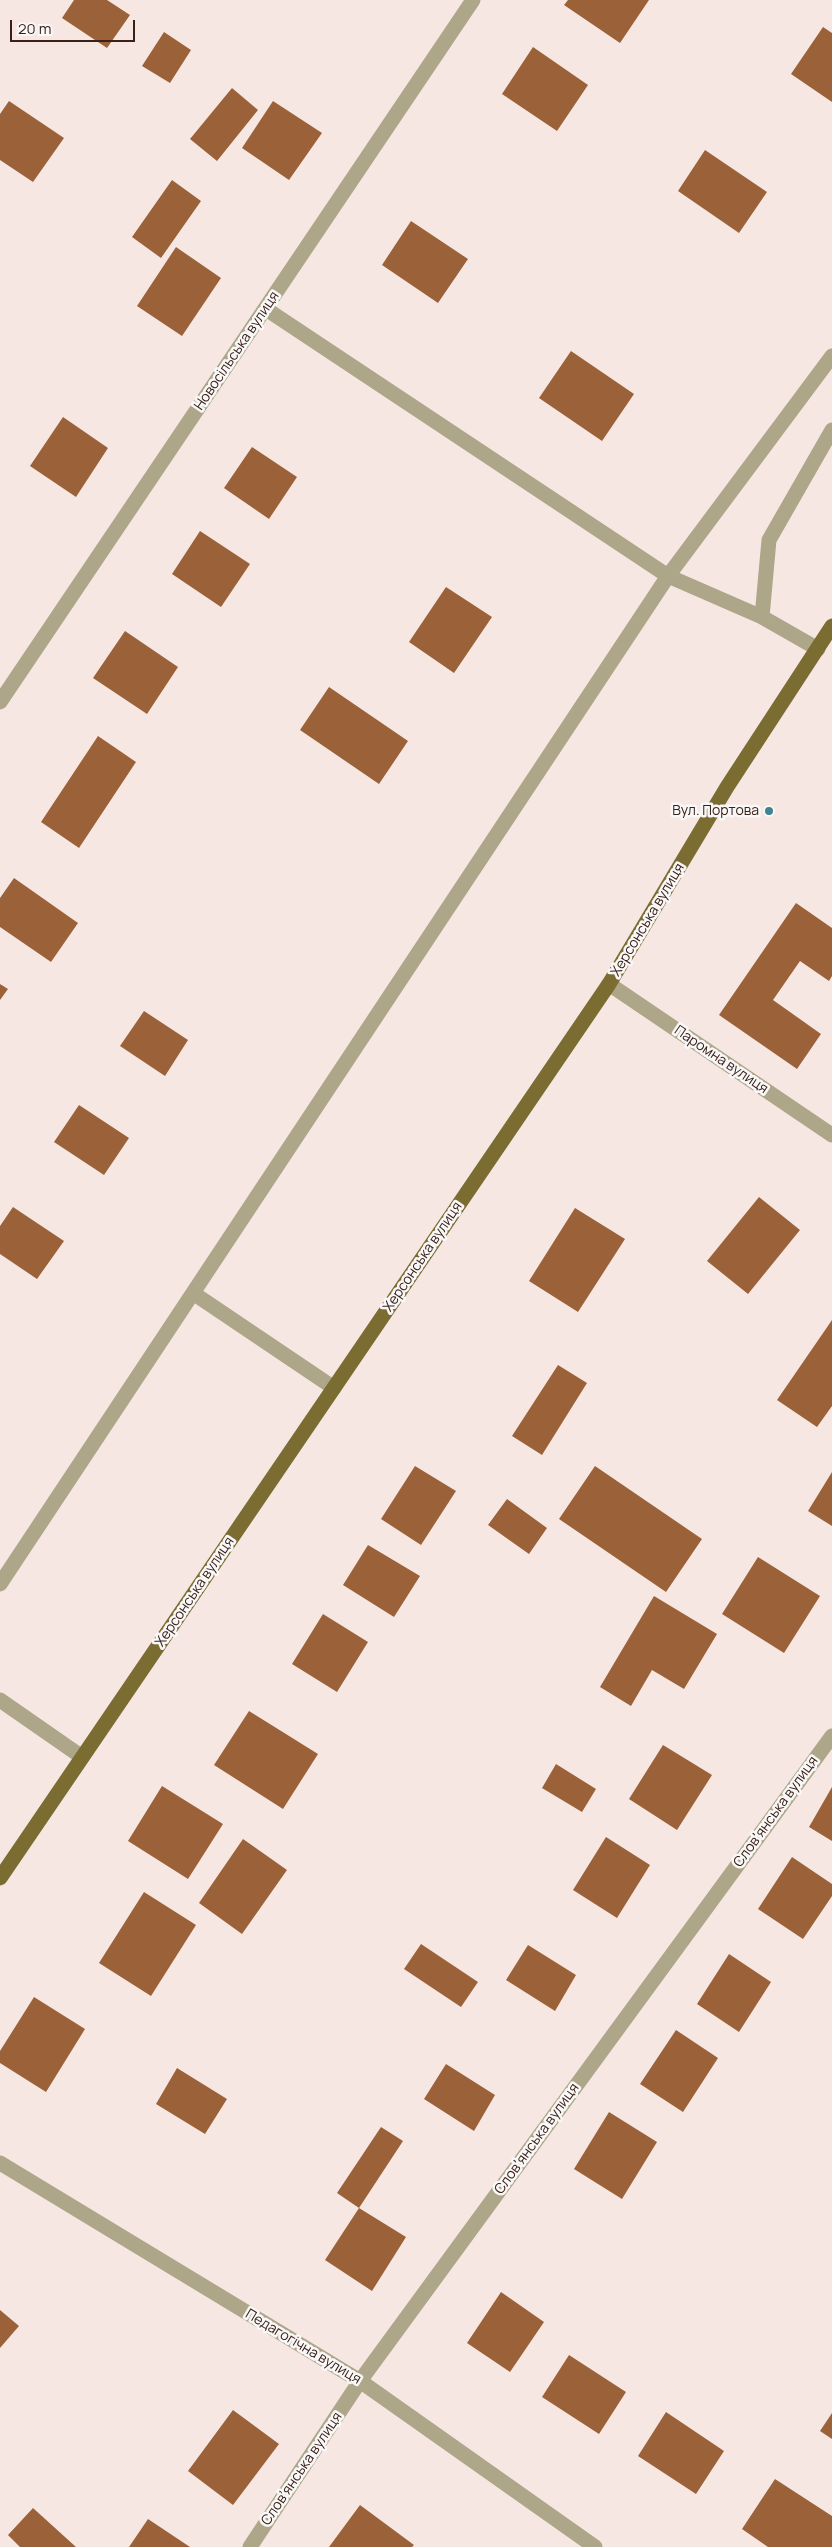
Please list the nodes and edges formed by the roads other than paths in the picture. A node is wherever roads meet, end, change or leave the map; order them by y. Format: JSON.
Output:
{"nodes":[{"id":1,"x":473,"y":0,"type":"edge"},
{"id":2,"x":266,"y":309,"type":"junction"},
{"id":3,"x":832,"y":356,"type":"edge"},
{"id":4,"x":832,"y":430,"type":"edge"},
{"id":5,"x":668,"y":576,"type":"junction"},
{"id":6,"x":762,"y":617,"type":"junction"},
{"id":7,"x":832,"y":626,"type":"edge"},
{"id":8,"x":818,"y":650,"type":"junction"},
{"id":9,"x":0,"y":702,"type":"edge"},
{"id":10,"x":609,"y":984,"type":"junction"},
{"id":11,"x":832,"y":1135,"type":"edge"},
{"id":12,"x":193,"y":1293,"type":"junction"},
{"id":13,"x":334,"y":1388,"type":"junction"},
{"id":14,"x":0,"y":1584,"type":"edge"},
{"id":15,"x":0,"y":1700,"type":"edge"},
{"id":16,"x":832,"y":1736,"type":"edge"},
{"id":17,"x":82,"y":1757,"type":"junction"},
{"id":18,"x":0,"y":1878,"type":"edge"},
{"id":19,"x":0,"y":2163,"type":"edge"},
{"id":20,"x":360,"y":2381,"type":"junction"},
{"id":21,"x":250,"y":2547,"type":"edge"},
{"id":22,"x":595,"y":2547,"type":"edge"}],
"edges":[{"from":1,"to":2,"type":"street","name":"Новосільська вулиця"},
{"from":2,"to":5,"type":"street"},
{"from":2,"to":9,"type":"street","name":"Новосільська вулиця"},
{"from":3,"to":5,"type":"street"},
{"from":4,"to":6,"type":"street"},
{"from":5,"to":6,"type":"street"},
{"from":5,"to":12,"type":"street"},
{"from":6,"to":8,"type":"street"},
{"from":7,"to":8,"type":"main road","name":"Херсонська вулиця"},
{"from":8,"to":10,"type":"main road","name":"Херсонська вулиця"},
{"from":10,"to":11,"type":"street","name":"Паромна вулиця"},
{"from":10,"to":13,"type":"main road","name":"Херсонська вулиця"},
{"from":12,"to":13,"type":"street"},
{"from":12,"to":14,"type":"street"},
{"from":13,"to":17,"type":"main road","name":"Херсонська вулиця"},
{"from":15,"to":17,"type":"street"},
{"from":16,"to":20,"type":"street","name":"Словʼянська вулиця"},
{"from":17,"to":18,"type":"main road","name":"Херсонська вулиця"},
{"from":19,"to":20,"type":"street","name":"Педагогічна вулиця"},
{"from":20,"to":21,"type":"street","name":"Словʼянська вулиця"},
{"from":20,"to":22,"type":"street","name":"Педагогічна вулиця"}]}
